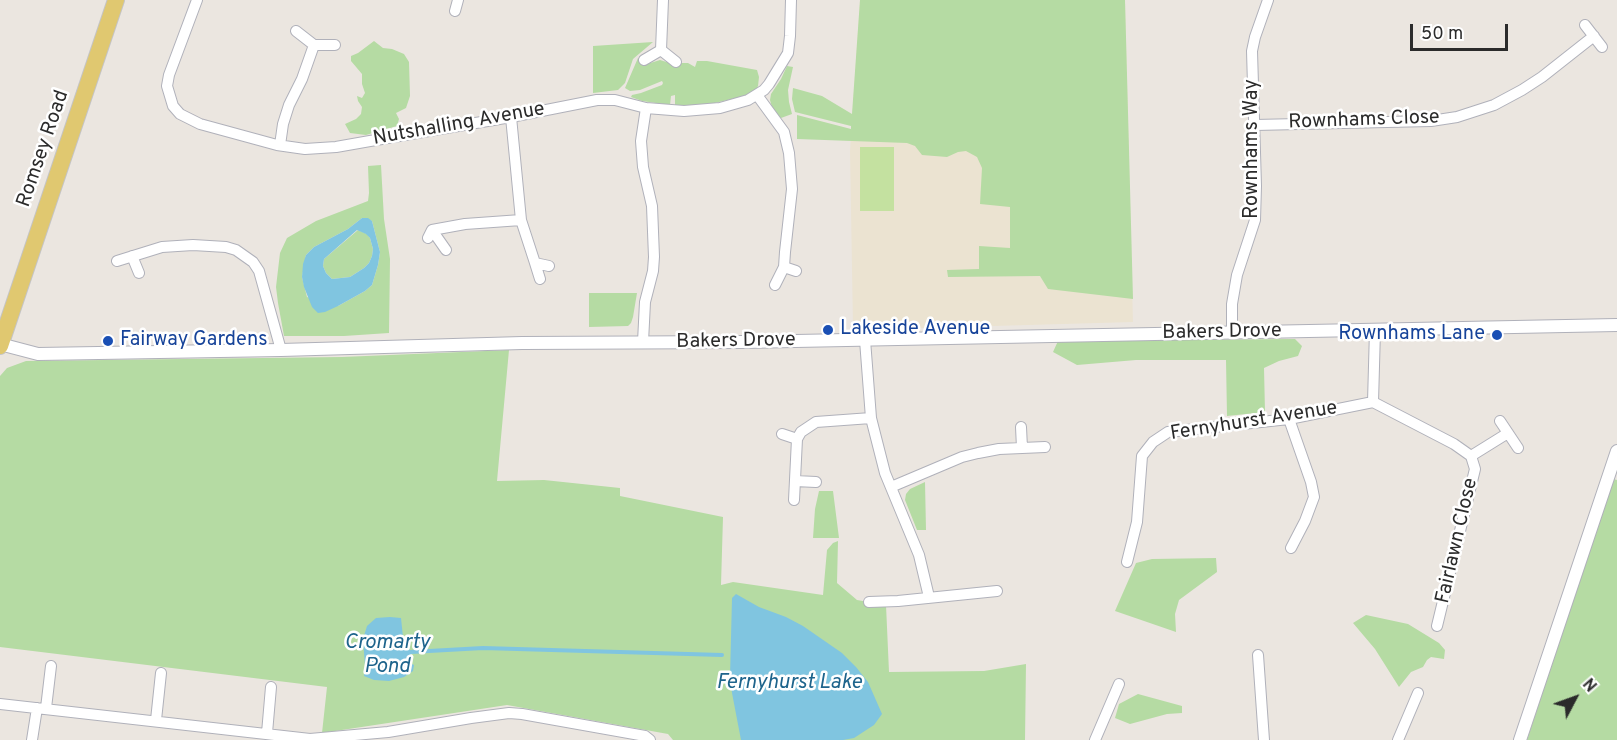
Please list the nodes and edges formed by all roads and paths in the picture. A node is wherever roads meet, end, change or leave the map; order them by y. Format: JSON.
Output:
{"nodes":[{"id":1,"x":116,"y":0,"type":"edge"},
{"id":2,"x":197,"y":0,"type":"edge"},
{"id":3,"x":663,"y":0,"type":"edge"},
{"id":4,"x":791,"y":0,"type":"edge"},
{"id":5,"x":1268,"y":0,"type":"edge"},
{"id":6,"x":1585,"y":25,"type":"dead end"},
{"id":7,"x":296,"y":31,"type":"dead end"},
{"id":8,"x":1594,"y":36,"type":"junction"},
{"id":9,"x":314,"y":45,"type":"junction"},
{"id":10,"x":335,"y":45,"type":"dead end"},
{"id":11,"x":1602,"y":47,"type":"dead end"},
{"id":12,"x":661,"y":50,"type":"junction"},
{"id":13,"x":644,"y":60,"type":"dead end"},
{"id":14,"x":676,"y":62,"type":"dead end"},
{"id":15,"x":757,"y":95,"type":"junction"},
{"id":16,"x":646,"y":108,"type":"junction"},
{"id":17,"x":511,"y":117,"type":"junction"},
{"id":18,"x":1255,"y":125,"type":"junction"},
{"id":19,"x":280,"y":146,"type":"junction"},
{"id":20,"x":521,"y":220,"type":"junction"},
{"id":21,"x":446,"y":250,"type":"dead end"},
{"id":22,"x":132,"y":256,"type":"junction"},
{"id":23,"x":117,"y":261,"type":"dead end"},
{"id":24,"x":535,"y":262,"type":"junction"},
{"id":25,"x":549,"y":266,"type":"dead end"},
{"id":26,"x":784,"y":267,"type":"junction"},
{"id":27,"x":796,"y":271,"type":"dead end"},
{"id":28,"x":140,"y":273,"type":"dead end"},
{"id":29,"x":540,"y":279,"type":"dead end"},
{"id":30,"x":775,"y":285,"type":"dead end"},
{"id":31,"x":1617,"y":325,"type":"edge"},
{"id":32,"x":1375,"y":330,"type":"junction"},
{"id":33,"x":1232,"y":333,"type":"junction"},
{"id":34,"x":865,"y":340,"type":"junction"},
{"id":35,"x":643,"y":342,"type":"junction"},
{"id":36,"x":0,"y":345,"type":"edge"},
{"id":37,"x":280,"y":350,"type":"junction"},
{"id":38,"x":1373,"y":402,"type":"junction"},
{"id":39,"x":870,"y":418,"type":"junction"},
{"id":40,"x":1289,"y":419,"type":"junction"},
{"id":41,"x":1500,"y":421,"type":"dead end"},
{"id":42,"x":1021,"y":427,"type":"dead end"},
{"id":43,"x":1508,"y":433,"type":"junction"},
{"id":44,"x":782,"y":434,"type":"dead end"},
{"id":45,"x":797,"y":439,"type":"junction"},
{"id":46,"x":1045,"y":447,"type":"dead end"},
{"id":47,"x":1022,"y":448,"type":"junction"},
{"id":48,"x":1518,"y":448,"type":"dead end"},
{"id":49,"x":1617,"y":451,"type":"edge"},
{"id":50,"x":1471,"y":456,"type":"junction"},
{"id":51,"x":795,"y":481,"type":"junction"},
{"id":52,"x":816,"y":482,"type":"dead end"},
{"id":53,"x":891,"y":487,"type":"junction"},
{"id":54,"x":794,"y":500,"type":"dead end"},
{"id":55,"x":1291,"y":548,"type":"dead end"},
{"id":56,"x":1127,"y":562,"type":"dead end"},
{"id":57,"x":997,"y":591,"type":"dead end"},
{"id":58,"x":929,"y":597,"type":"junction"},
{"id":59,"x":868,"y":602,"type":"dead end"},
{"id":60,"x":1437,"y":626,"type":"dead end"},
{"id":61,"x":1258,"y":655,"type":"dead end"},
{"id":62,"x":51,"y":666,"type":"dead end"},
{"id":63,"x":161,"y":673,"type":"dead end"},
{"id":64,"x":1119,"y":684,"type":"dead end"},
{"id":65,"x":271,"y":687,"type":"dead end"},
{"id":66,"x":1418,"y":693,"type":"dead end"},
{"id":67,"x":0,"y":704,"type":"edge"},
{"id":68,"x":42,"y":708,"type":"junction"},
{"id":69,"x":156,"y":720,"type":"junction"},
{"id":70,"x":267,"y":733,"type":"junction"},
{"id":71,"x":246,"y":736,"type":"edge"},
{"id":72,"x":387,"y":736,"type":"edge"},
{"id":73,"x":32,"y":740,"type":"edge"},
{"id":74,"x":650,"y":740,"type":"edge"},
{"id":75,"x":1095,"y":740,"type":"edge"},
{"id":76,"x":1264,"y":740,"type":"edge"},
{"id":77,"x":1398,"y":740,"type":"edge"},
{"id":78,"x":1520,"y":740,"type":"edge"}],
"edges":[{"from":1,"to":36,"type":"main road","name":"Romsey Road"},
{"from":2,"to":19,"type":"street","name":"Nutshalling Avenue"},
{"from":3,"to":12,"type":"street"},
{"from":4,"to":15,"type":"street","name":"Nutshalling Avenue"},
{"from":5,"to":18,"type":"street","name":"Rownhams Way"},
{"from":6,"to":8,"type":"street"},
{"from":7,"to":9,"type":"street"},
{"from":8,"to":11,"type":"street"},
{"from":8,"to":18,"type":"street","name":"Rownhams Close"},
{"from":9,"to":10,"type":"street"},
{"from":9,"to":19,"type":"street"},
{"from":12,"to":13,"type":"street"},
{"from":12,"to":14,"type":"street"},
{"from":15,"to":16,"type":"street","name":"Nutshalling Avenue"},
{"from":15,"to":26,"type":"street"},
{"from":16,"to":17,"type":"street","name":"Nutshalling Avenue"},
{"from":16,"to":35,"type":"street"},
{"from":17,"to":19,"type":"street","name":"Nutshalling Avenue"},
{"from":17,"to":20,"type":"street"},
{"from":18,"to":33,"type":"street","name":"Rownhams Way"},
{"from":20,"to":21,"type":"street"},
{"from":20,"to":24,"type":"street"},
{"from":22,"to":23,"type":"street"},
{"from":22,"to":28,"type":"street"},
{"from":22,"to":37,"type":"street"},
{"from":24,"to":25,"type":"street"},
{"from":24,"to":29,"type":"street"},
{"from":26,"to":27,"type":"street"},
{"from":26,"to":30,"type":"street"},
{"from":31,"to":32,"type":"street","name":"Bakers Drove"},
{"from":32,"to":33,"type":"street","name":"Bakers Drove"},
{"from":32,"to":38,"type":"street"},
{"from":33,"to":34,"type":"street","name":"Bakers Drove"},
{"from":34,"to":35,"type":"street","name":"Bakers Drove"},
{"from":34,"to":39,"type":"street"},
{"from":35,"to":37,"type":"street","name":"Bakers Drove"},
{"from":36,"to":37,"type":"street","name":"Bakers Drove"},
{"from":38,"to":40,"type":"street","name":"Fernyhurst Avenue"},
{"from":38,"to":50,"type":"street","name":"Fairlawn Close"},
{"from":39,"to":45,"type":"street"},
{"from":39,"to":53,"type":"street"},
{"from":40,"to":55,"type":"street"},
{"from":40,"to":56,"type":"street","name":"Fernyhurst Avenue"},
{"from":41,"to":43,"type":"street"},
{"from":42,"to":47,"type":"street"},
{"from":43,"to":48,"type":"street"},
{"from":43,"to":50,"type":"street","name":"Fairlawn Close"},
{"from":44,"to":45,"type":"street"},
{"from":45,"to":51,"type":"street"},
{"from":46,"to":47,"type":"street"},
{"from":47,"to":53,"type":"street"},
{"from":49,"to":78,"type":"street"},
{"from":50,"to":60,"type":"street","name":"Fairlawn Close"},
{"from":51,"to":52,"type":"street"},
{"from":51,"to":54,"type":"street"},
{"from":53,"to":58,"type":"street"},
{"from":57,"to":58,"type":"street"},
{"from":58,"to":59,"type":"street"},
{"from":61,"to":76,"type":"street"},
{"from":62,"to":68,"type":"street"},
{"from":63,"to":69,"type":"street"},
{"from":64,"to":75,"type":"street"},
{"from":65,"to":70,"type":"street"},
{"from":66,"to":77,"type":"street"},
{"from":67,"to":68,"type":"street"},
{"from":68,"to":69,"type":"street"},
{"from":68,"to":73,"type":"street"},
{"from":69,"to":71,"type":"street"},
{"from":70,"to":71,"type":"street"},
{"from":70,"to":72,"type":"street"},
{"from":72,"to":74,"type":"street"}]}
